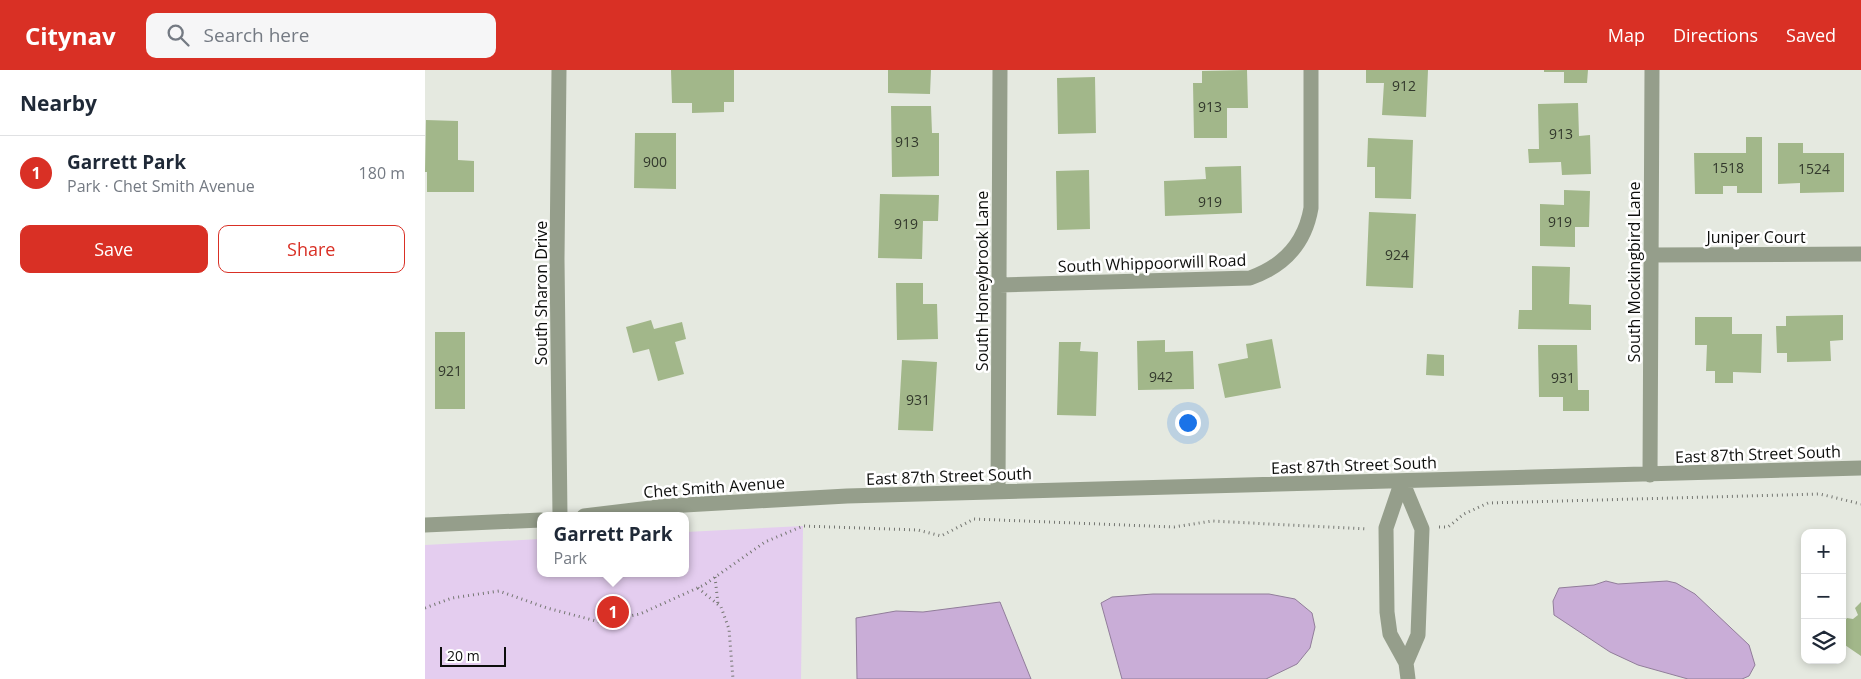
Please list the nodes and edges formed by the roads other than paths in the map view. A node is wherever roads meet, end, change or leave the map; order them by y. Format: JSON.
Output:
{"nodes":[{"id":1,"x":559,"y":70,"type":"edge"},
{"id":2,"x":1000,"y":70,"type":"edge"},
{"id":3,"x":1311,"y":70,"type":"edge"},
{"id":4,"x":1652,"y":70,"type":"edge"},
{"id":5,"x":1861,"y":254,"type":"edge"},
{"id":6,"x":1651,"y":256,"type":"junction"},
{"id":7,"x":999,"y":285,"type":"junction"},
{"id":8,"x":1861,"y":468,"type":"edge"},
{"id":9,"x":1650,"y":474,"type":"junction"},
{"id":10,"x":1402,"y":481,"type":"junction"},
{"id":11,"x":998,"y":492,"type":"junction"},
{"id":12,"x":847,"y":496,"type":"joint"},
{"id":13,"x":560,"y":512,"type":"edge"},
{"id":14,"x":617,"y":512,"type":"edge"},
{"id":15,"x":537,"y":520,"type":"edge"},
{"id":16,"x":425,"y":525,"type":"edge"},
{"id":17,"x":1406,"y":663,"type":"junction"},
{"id":18,"x":1408,"y":679,"type":"edge"}],
"edges":[{"from":1,"to":13,"type":"street","name":"South Sharon Drive"},
{"from":2,"to":7,"type":"street","name":"South Honeybrook Lane"},
{"from":3,"to":7,"type":"street","name":"South Whippoorwill Road"},
{"from":4,"to":6,"type":"street","name":"South Mockingbird Lane"},
{"from":5,"to":6,"type":"street","name":"Juniper Court"},
{"from":6,"to":9,"type":"street","name":"South Mockingbird Lane"},
{"from":7,"to":11,"type":"street","name":"South Honeybrook Lane"},
{"from":8,"to":9,"type":"street","name":"East 87th Street South"},
{"from":9,"to":10,"type":"street","name":"East 87th Street South"},
{"from":10,"to":11,"type":"street","name":"East 87th Street South"},
{"from":10,"to":17,"type":"street"},
{"from":10,"to":17,"type":"street"},
{"from":11,"to":12,"type":"street","name":"East 87th Street South"},
{"from":12,"to":14,"type":"street","name":"Chet Smith Avenue"},
{"from":15,"to":16,"type":"street"},
{"from":17,"to":18,"type":"street"}]}
